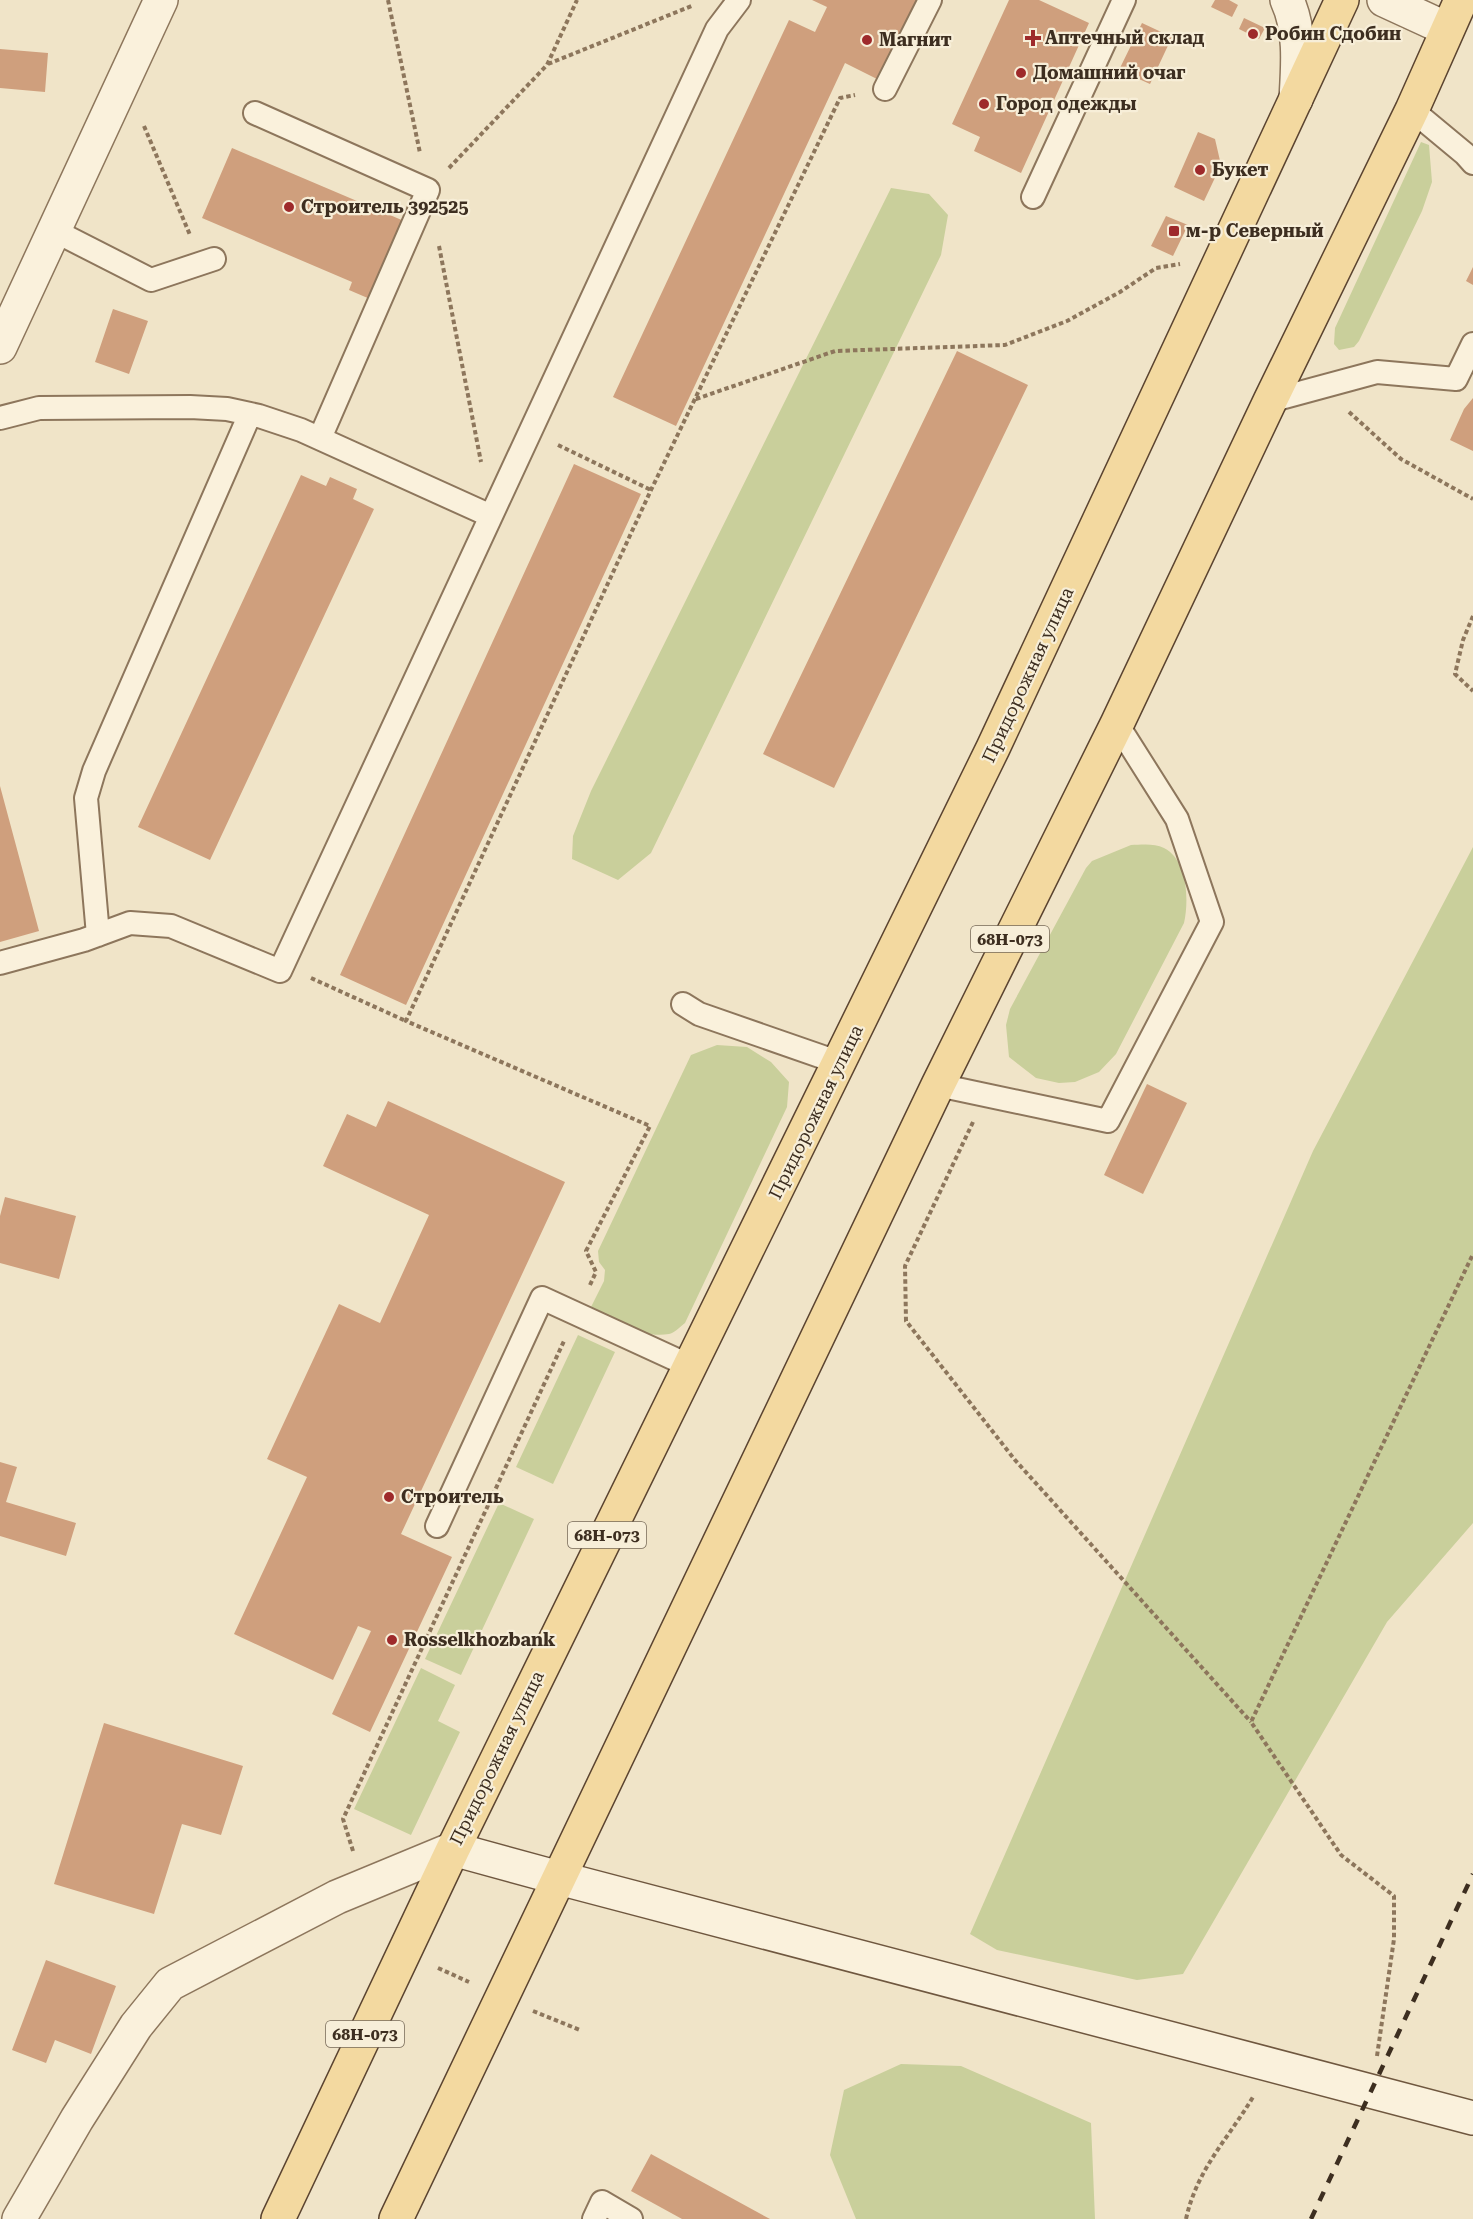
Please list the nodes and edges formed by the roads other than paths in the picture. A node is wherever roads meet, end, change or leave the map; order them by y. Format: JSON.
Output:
{"nodes":[{"id":1,"x":160,"y":0,"type":"edge"},
{"id":2,"x":739,"y":0,"type":"edge"},
{"id":3,"x":930,"y":0,"type":"edge"},
{"id":4,"x":1124,"y":0,"type":"edge"},
{"id":5,"x":1287,"y":0,"type":"edge"},
{"id":6,"x":1342,"y":0,"type":"edge"},
{"id":7,"x":1384,"y":0,"type":"edge"},
{"id":8,"x":1454,"y":14,"type":"edge"},
{"id":9,"x":885,"y":89,"type":"road end"},
{"id":10,"x":1296,"y":99,"type":"junction"},
{"id":11,"x":1412,"y":110,"type":"junction"},
{"id":12,"x":255,"y":114,"type":"dead end"},
{"id":13,"x":1473,"y":163,"type":"edge"},
{"id":14,"x":1033,"y":197,"type":"dead end"},
{"id":15,"x":53,"y":230,"type":"junction"},
{"id":16,"x":208,"y":261,"type":"road end"},
{"id":17,"x":1473,"y":344,"type":"edge"},
{"id":18,"x":0,"y":347,"type":"edge"},
{"id":19,"x":1270,"y":401,"type":"junction"},
{"id":20,"x":250,"y":414,"type":"junction"},
{"id":21,"x":0,"y":418,"type":"edge"},
{"id":22,"x":320,"y":438,"type":"junction"},
{"id":23,"x":491,"y":516,"type":"junction"},
{"id":24,"x":1117,"y":723,"type":"junction"},
{"id":25,"x":98,"y":935,"type":"junction"},
{"id":26,"x":0,"y":963,"type":"edge"},
{"id":27,"x":683,"y":1004,"type":"dead end"},
{"id":28,"x":840,"y":1063,"type":"junction"},
{"id":29,"x":938,"y":1085,"type":"junction"},
{"id":30,"x":690,"y":1366,"type":"junction"},
{"id":31,"x":437,"y":1526,"type":"dead end"},
{"id":32,"x":453,"y":1849,"type":"junction"},
{"id":33,"x":559,"y":1878,"type":"junction"},
{"id":34,"x":1473,"y":2118,"type":"edge"},
{"id":35,"x":19,"y":2219,"type":"edge"},
{"id":36,"x":278,"y":2219,"type":"edge"},
{"id":37,"x":396,"y":2219,"type":"edge"},
{"id":38,"x":594,"y":2219,"type":"edge"},
{"id":39,"x":631,"y":2219,"type":"edge"}],
"edges":[{"from":1,"to":15,"type":"street"},
{"from":2,"to":23,"type":"lane"},
{"from":3,"to":9,"type":"lane"},
{"from":4,"to":14,"type":"lane"},
{"from":5,"to":10,"type":"street"},
{"from":6,"to":10,"type":"main road","name":"Придорожная улица","number":"68Н-073"},
{"from":7,"to":8,"type":"street"},
{"from":8,"to":11,"type":"main road","number":"68Н-073"},
{"from":10,"to":28,"type":"main road","name":"Придорожная улица","number":"68Н-073"},
{"from":11,"to":13,"type":"lane"},
{"from":11,"to":19,"type":"main road","number":"68Н-073"},
{"from":12,"to":22,"type":"lane"},
{"from":15,"to":16,"type":"lane"},
{"from":15,"to":18,"type":"street"},
{"from":17,"to":19,"type":"lane"},
{"from":19,"to":24,"type":"main road","number":"68Н-073"},
{"from":20,"to":21,"type":"lane"},
{"from":20,"to":22,"type":"lane"},
{"from":20,"to":25,"type":"lane"},
{"from":22,"to":23,"type":"lane"},
{"from":23,"to":25,"type":"lane"},
{"from":24,"to":29,"type":"main road","number":"68Н-073"},
{"from":24,"to":29,"type":"lane"},
{"from":25,"to":26,"type":"lane"},
{"from":27,"to":28,"type":"lane"},
{"from":28,"to":30,"type":"main road","name":"Придорожная улица","number":"68Н-073"},
{"from":29,"to":33,"type":"main road","number":"68Н-073"},
{"from":30,"to":31,"type":"lane"},
{"from":30,"to":32,"type":"main road","name":"Придорожная улица","number":"68Н-073"},
{"from":32,"to":33,"type":"street"},
{"from":32,"to":35,"type":"street"},
{"from":32,"to":36,"type":"main road","name":"Придорожная улица","number":"68Н-073"},
{"from":33,"to":34,"type":"street"},
{"from":33,"to":37,"type":"main road","number":"68Н-073"},
{"from":38,"to":39,"type":"lane"}]}
